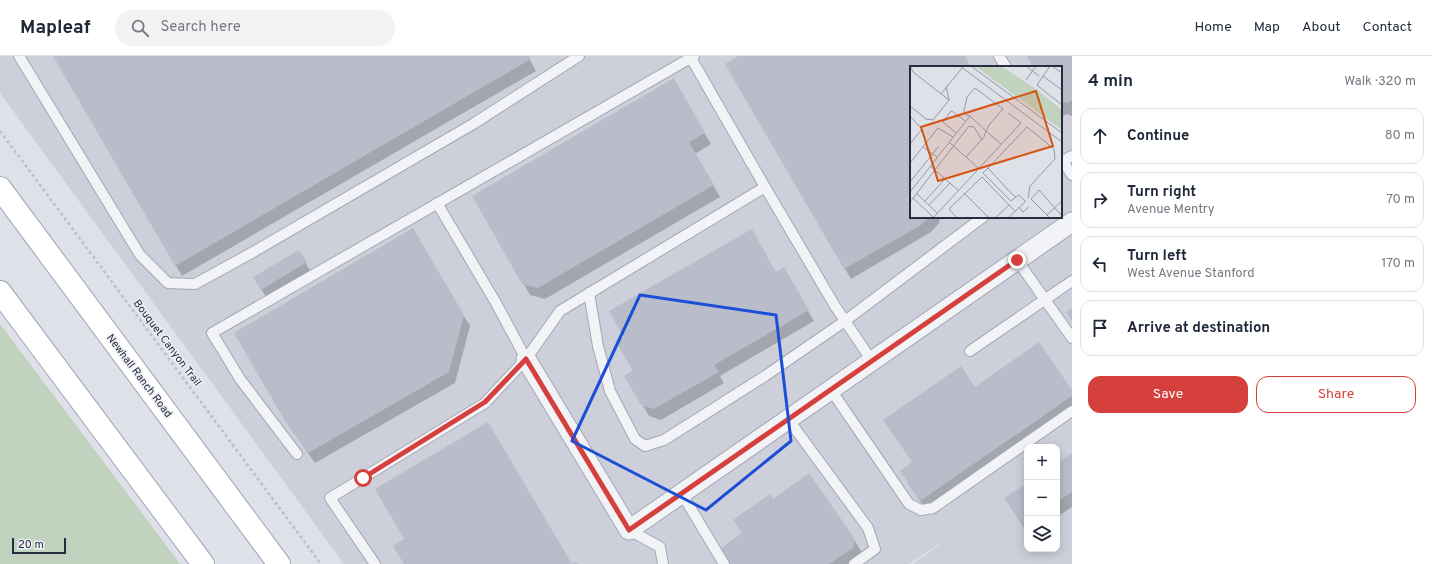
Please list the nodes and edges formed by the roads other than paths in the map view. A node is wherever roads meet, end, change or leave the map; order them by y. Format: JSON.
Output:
{"nodes":[{"id":1,"x":19,"y":56,"type":"edge"},
{"id":2,"x":579,"y":56,"type":"edge"},
{"id":3,"x":999,"y":56,"type":"edge"},
{"id":4,"x":693,"y":57,"type":"edge"},
{"id":5,"x":1005,"y":66,"type":"edge"},
{"id":6,"x":1072,"y":156,"type":"edge"},
{"id":7,"x":1062,"y":161,"type":"edge"},
{"id":8,"x":1062,"y":162,"type":"edge"},
{"id":9,"x":1072,"y":175,"type":"edge"},
{"id":10,"x":765,"y":187,"type":"junction"},
{"id":11,"x":0,"y":188,"type":"edge"},
{"id":12,"x":437,"y":203,"type":"junction"},
{"id":13,"x":982,"y":218,"type":"edge"},
{"id":14,"x":1072,"y":222,"type":"edge"},
{"id":15,"x":1017,"y":260,"type":"junction"},
{"id":16,"x":1072,"y":281,"type":"edge"},
{"id":17,"x":0,"y":292,"type":"edge"},
{"id":18,"x":589,"y":293,"type":"junction"},
{"id":19,"x":1045,"y":300,"type":"junction"},
{"id":20,"x":844,"y":321,"type":"junction"},
{"id":21,"x":1072,"y":338,"type":"edge"},
{"id":22,"x":970,"y":351,"type":"dead end"},
{"id":23,"x":526,"y":359,"type":"junction"},
{"id":24,"x":872,"y":361,"type":"junction"},
{"id":25,"x":831,"y":390,"type":"junction"},
{"id":26,"x":1072,"y":411,"type":"edge"},
{"id":27,"x":788,"y":419,"type":"junction"},
{"id":28,"x":297,"y":454,"type":"dead end"},
{"id":29,"x":682,"y":494,"type":"junction"},
{"id":30,"x":629,"y":530,"type":"junction"},
{"id":31,"x":203,"y":564,"type":"edge"},
{"id":32,"x":279,"y":564,"type":"edge"},
{"id":33,"x":375,"y":564,"type":"edge"},
{"id":34,"x":663,"y":564,"type":"edge"},
{"id":35,"x":724,"y":564,"type":"edge"},
{"id":36,"x":854,"y":564,"type":"edge"}],
"edges":[{"from":1,"to":2,"type":"lane"},
{"from":3,"to":5,"type":"lane"},
{"from":4,"to":10,"type":"lane"},
{"from":4,"to":12,"type":"lane"},
{"from":6,"to":7,"type":"lane"},
{"from":8,"to":9,"type":"lane"},
{"from":10,"to":18,"type":"lane"},
{"from":10,"to":20,"type":"lane"},
{"from":11,"to":32,"type":"main road","name":"Newhall Ranch Road"},
{"from":12,"to":23,"type":"lane"},
{"from":12,"to":28,"type":"lane"},
{"from":13,"to":20,"type":"lane"},
{"from":14,"to":15,"type":"street"},
{"from":15,"to":19,"type":"lane"},
{"from":15,"to":24,"type":"street"},
{"from":16,"to":19,"type":"lane"},
{"from":17,"to":31,"type":"main road"},
{"from":18,"to":20,"type":"lane"},
{"from":18,"to":23,"type":"lane"},
{"from":19,"to":21,"type":"lane"},
{"from":19,"to":22,"type":"lane"},
{"from":20,"to":24,"type":"lane"},
{"from":23,"to":30,"type":"street"},
{"from":23,"to":33,"type":"lane"},
{"from":24,"to":25,"type":"street"},
{"from":25,"to":26,"type":"lane"},
{"from":25,"to":27,"type":"street"},
{"from":27,"to":29,"type":"street"},
{"from":27,"to":36,"type":"lane"},
{"from":29,"to":30,"type":"street"},
{"from":29,"to":35,"type":"lane"},
{"from":30,"to":34,"type":"lane"}]}
